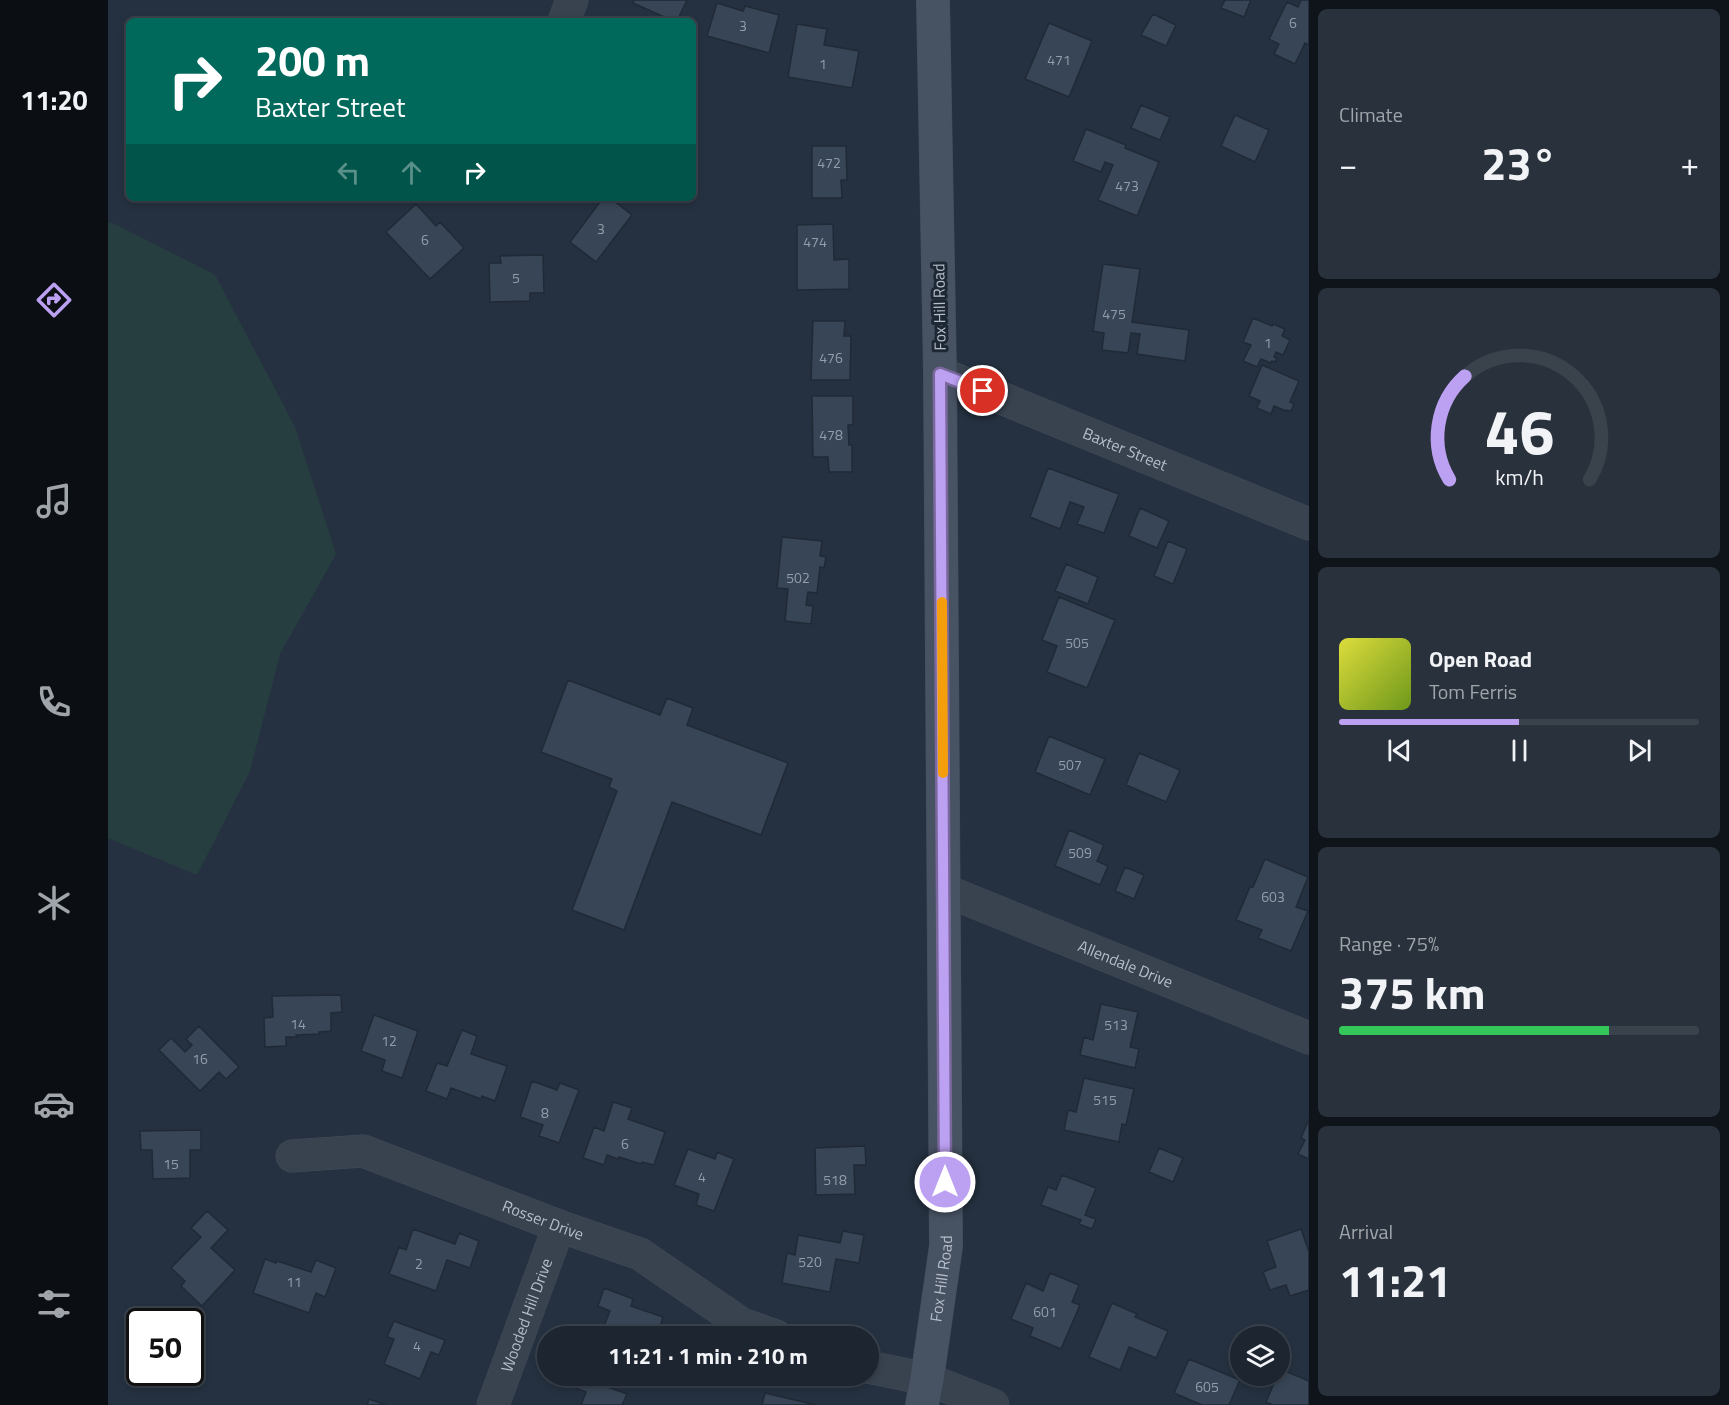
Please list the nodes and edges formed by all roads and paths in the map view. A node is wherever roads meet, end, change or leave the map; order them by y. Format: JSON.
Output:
{"nodes":[{"id":1,"x":572,"y":0,"type":"edge"},
{"id":2,"x":933,"y":0,"type":"edge"},
{"id":3,"x":565,"y":18,"type":"edge"},
{"id":4,"x":940,"y":374,"type":"junction"},
{"id":5,"x":1309,"y":524,"type":"edge"},
{"id":6,"x":944,"y":890,"type":"junction"},
{"id":7,"x":1309,"y":1038,"type":"edge"},
{"id":8,"x":292,"y":1156,"type":"dead end"},
{"id":9,"x":559,"y":1226,"type":"junction"},
{"id":10,"x":748,"y":1326,"type":"edge"},
{"id":11,"x":879,"y":1372,"type":"edge"},
{"id":12,"x":925,"y":1392,"type":"edge"},
{"id":13,"x":493,"y":1405,"type":"edge"},
{"id":14,"x":993,"y":1405,"type":"edge"}],
"edges":[{"from":1,"to":3,"type":"street"},
{"from":2,"to":4,"type":"main road","name":"Fox Hill Road"},
{"from":4,"to":5,"type":"street","name":"Baxter Street"},
{"from":4,"to":6,"type":"main road","name":"Fox Hill Road"},
{"from":6,"to":7,"type":"street","name":"Allendale Drive"},
{"from":6,"to":12,"type":"main road","name":"Fox Hill Road"},
{"from":8,"to":9,"type":"street","name":"Rosser Drive"},
{"from":9,"to":10,"type":"street","name":"Rosser Drive"},
{"from":9,"to":13,"type":"street","name":"Wooded Hill Drive"},
{"from":11,"to":12,"type":"street"},
{"from":12,"to":14,"type":"street"}]}
